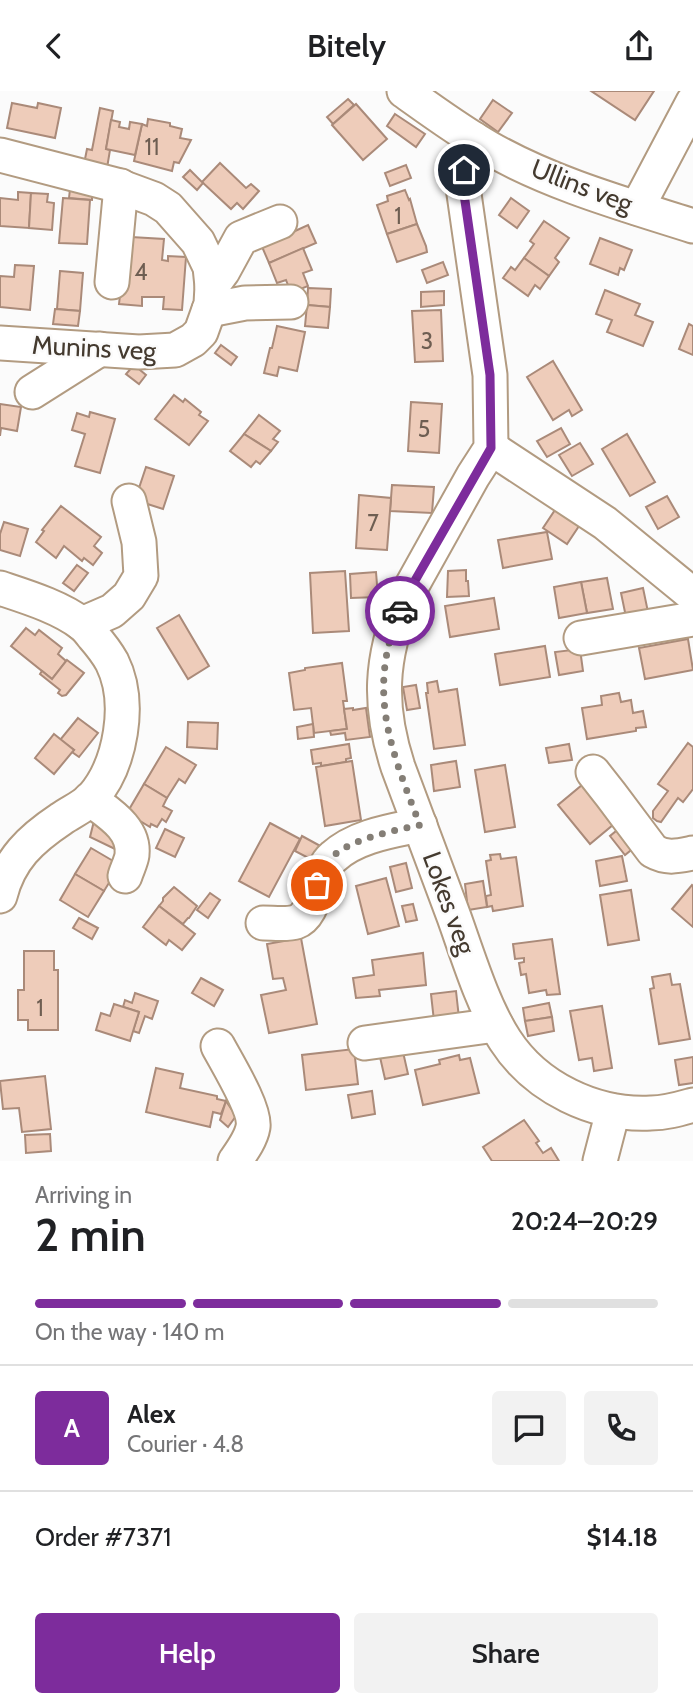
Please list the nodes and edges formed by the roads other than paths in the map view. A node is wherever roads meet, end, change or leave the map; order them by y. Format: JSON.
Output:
{"nodes":[{"id":1,"x":404,"y":91,"type":"edge"},
{"id":2,"x":693,"y":102,"type":"edge"},
{"id":3,"x":474,"y":139,"type":"junction"},
{"id":4,"x":0,"y":155,"type":"edge"},
{"id":5,"x":121,"y":186,"type":"junction"},
{"id":6,"x":637,"y":208,"type":"junction"},
{"id":7,"x":280,"y":222,"type":"dead end"},
{"id":8,"x":693,"y":226,"type":"edge"},
{"id":9,"x":112,"y":282,"type":"dead end"},
{"id":10,"x":210,"y":298,"type":"junction"},
{"id":11,"x":291,"y":302,"type":"dead end"},
{"id":12,"x":0,"y":343,"type":"edge"},
{"id":13,"x":100,"y":349,"type":"junction"},
{"id":14,"x":32,"y":392,"type":"dead end"},
{"id":15,"x":491,"y":448,"type":"junction"},
{"id":16,"x":129,"y":501,"type":"dead end"},
{"id":17,"x":0,"y":588,"type":"edge"},
{"id":18,"x":693,"y":595,"type":"edge"},
{"id":19,"x":693,"y":619,"type":"edge"},
{"id":20,"x":82,"y":624,"type":"junction"},
{"id":21,"x":581,"y":638,"type":"dead end"},
{"id":22,"x":593,"y":772,"type":"dead end"},
{"id":23,"x":90,"y":799,"type":"junction"},
{"id":24,"x":420,"y":825,"type":"junction"},
{"id":25,"x":683,"y":855,"type":"edge"},
{"id":26,"x":125,"y":876,"type":"dead end"},
{"id":27,"x":0,"y":896,"type":"edge"},
{"id":28,"x":263,"y":923,"type":"dead end"},
{"id":29,"x":496,"y":1025,"type":"junction"},
{"id":30,"x":365,"y":1043,"type":"dead end"},
{"id":31,"x":218,"y":1046,"type":"dead end"},
{"id":32,"x":693,"y":1105,"type":"edge"},
{"id":33,"x":613,"y":1111,"type":"junction"},
{"id":34,"x":235,"y":1161,"type":"edge"},
{"id":35,"x":600,"y":1161,"type":"edge"}],
"edges":[{"from":1,"to":3,"type":"street","name":"Ullins veg"},
{"from":2,"to":6,"type":"street"},
{"from":3,"to":6,"type":"street","name":"Ullins veg"},
{"from":3,"to":15,"type":"street"},
{"from":4,"to":5,"type":"street"},
{"from":5,"to":9,"type":"street"},
{"from":5,"to":10,"type":"street"},
{"from":6,"to":8,"type":"street","name":"Ullins veg"},
{"from":7,"to":10,"type":"street","name":"Munins veg"},
{"from":10,"to":11,"type":"street"},
{"from":10,"to":13,"type":"street","name":"Munins veg"},
{"from":12,"to":13,"type":"street","name":"Munins veg"},
{"from":13,"to":14,"type":"street"},
{"from":15,"to":18,"type":"street"},
{"from":15,"to":24,"type":"street","name":"Lokes veg"},
{"from":16,"to":20,"type":"street"},
{"from":17,"to":20,"type":"street"},
{"from":19,"to":21,"type":"street"},
{"from":20,"to":23,"type":"street"},
{"from":22,"to":25,"type":"street"},
{"from":23,"to":26,"type":"street"},
{"from":23,"to":27,"type":"street"},
{"from":24,"to":28,"type":"street"},
{"from":24,"to":29,"type":"street","name":"Lokes veg"},
{"from":29,"to":30,"type":"street"},
{"from":29,"to":33,"type":"street","name":"Lokes veg"},
{"from":31,"to":34,"type":"street"},
{"from":32,"to":33,"type":"street","name":"Lokes veg"},
{"from":33,"to":35,"type":"street"}]}
